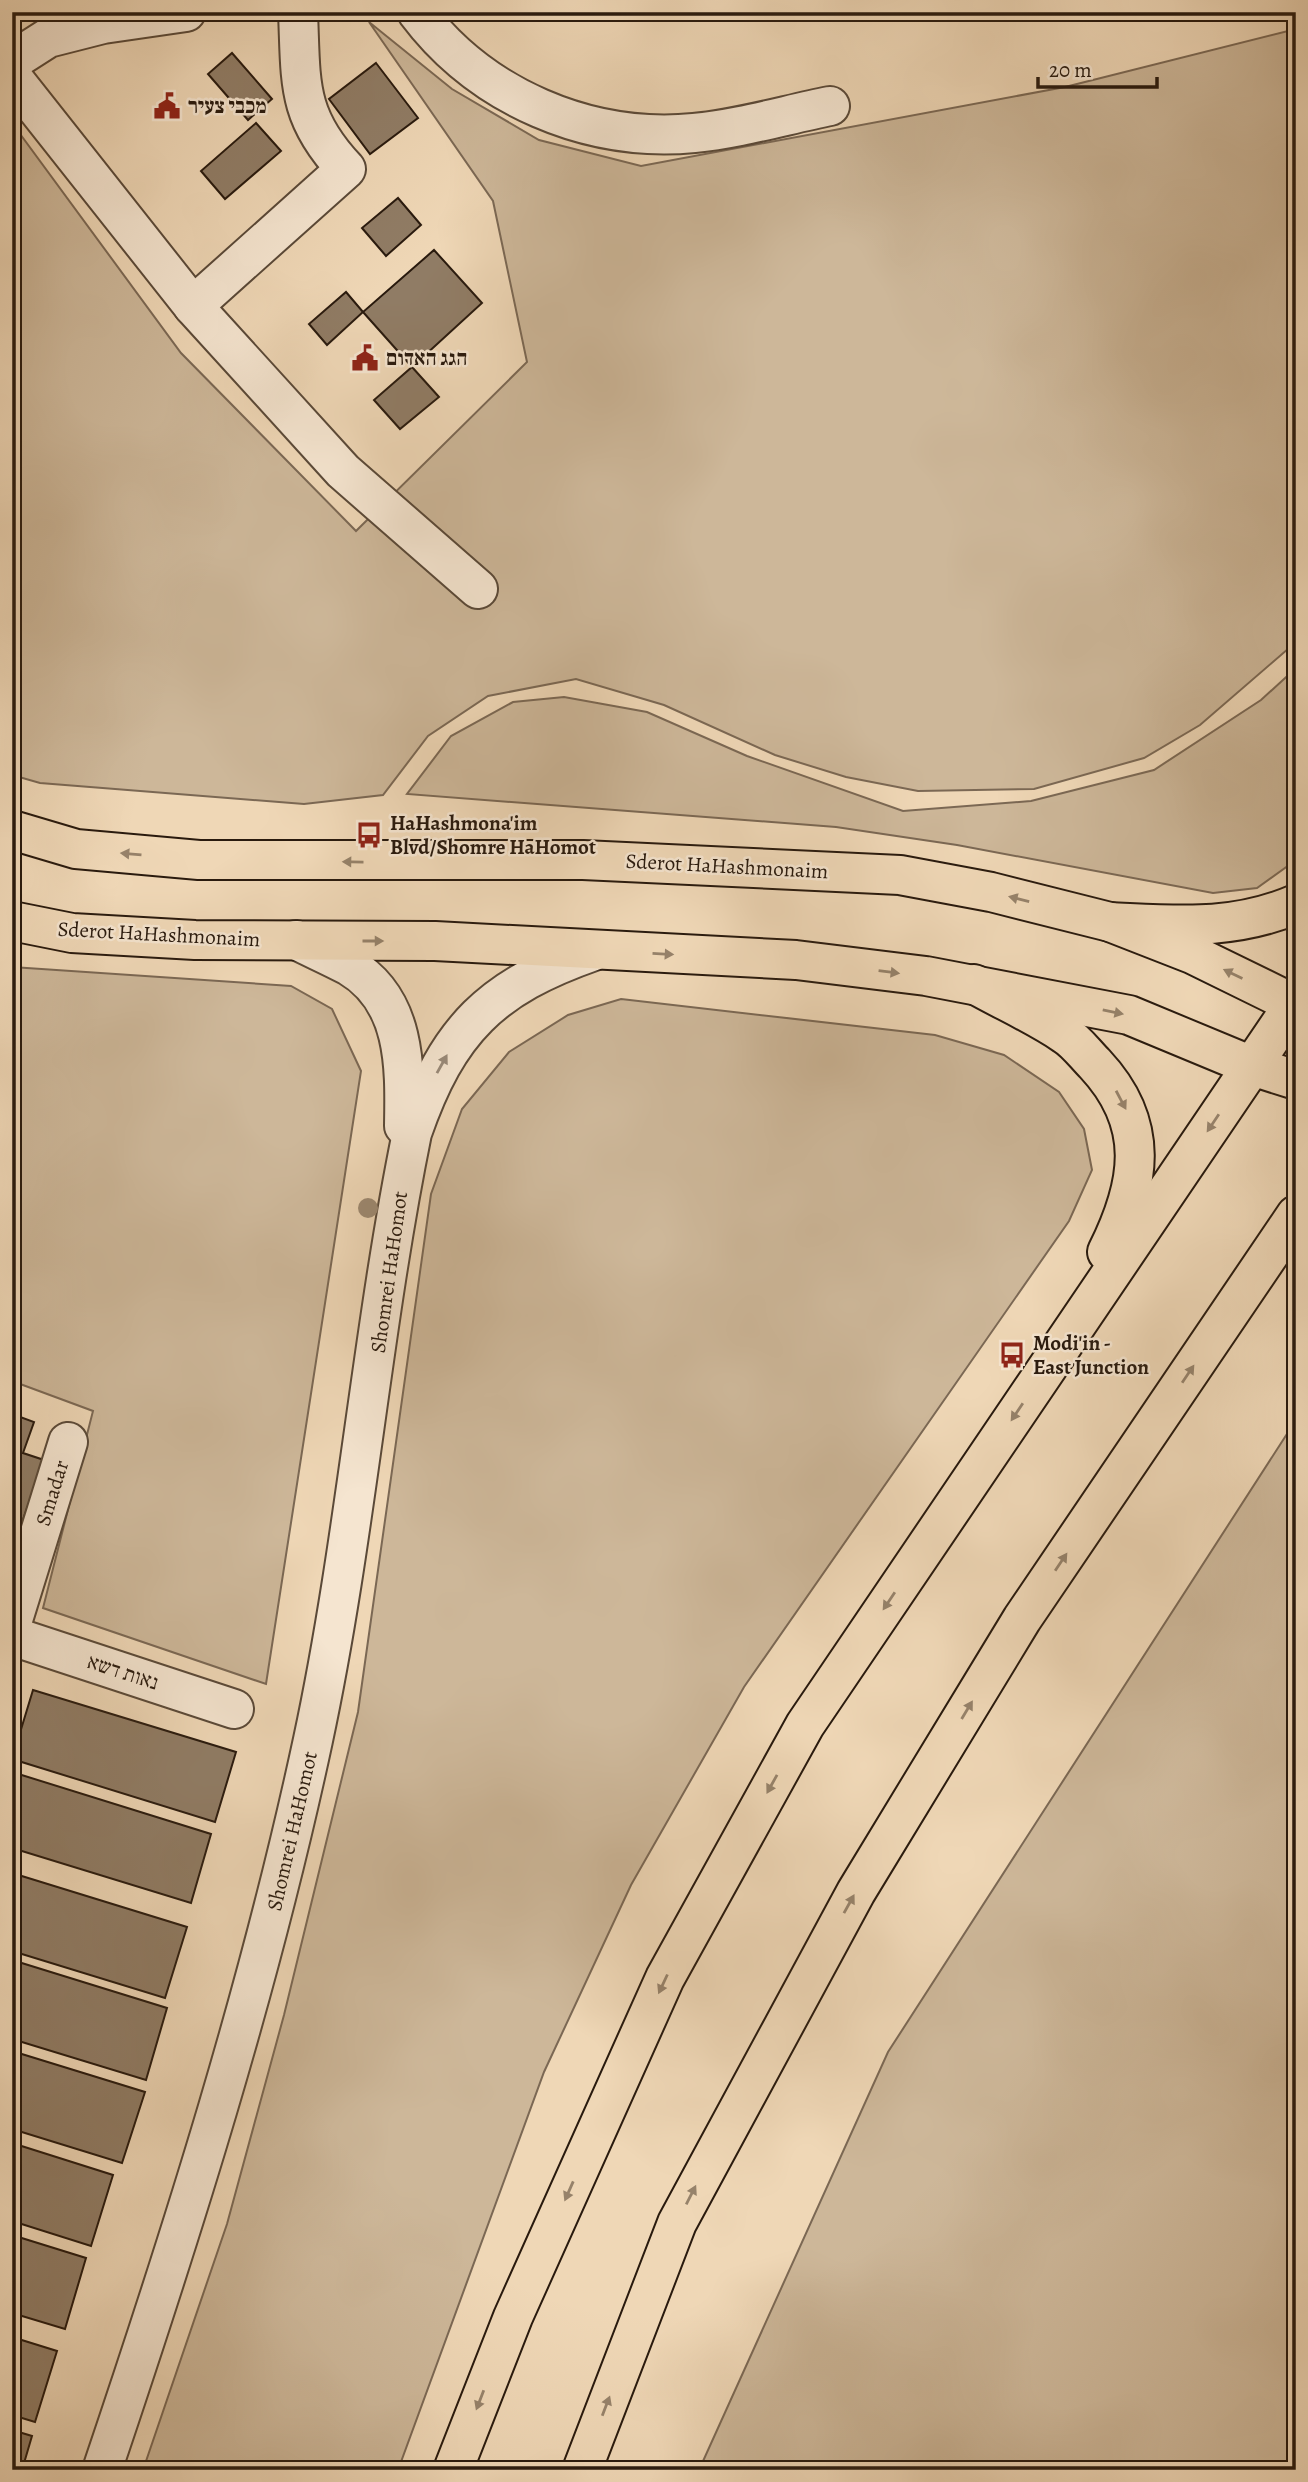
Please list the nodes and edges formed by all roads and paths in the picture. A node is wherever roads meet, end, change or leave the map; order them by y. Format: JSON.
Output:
{"nodes":[{"id":1,"x":186,"y":12,"type":"edge"},
{"id":2,"x":298,"y":12,"type":"edge"},
{"id":3,"x":418,"y":12,"type":"edge"},
{"id":4,"x":12,"y":61,"type":"edge"},
{"id":5,"x":12,"y":77,"type":"edge"},
{"id":6,"x":830,"y":106,"type":"dead end"},
{"id":7,"x":193,"y":306,"type":"junction"},
{"id":8,"x":478,"y":589,"type":"dead end"},
{"id":9,"x":12,"y":830,"type":"edge"},
{"id":10,"x":1296,"y":904,"type":"edge"},
{"id":11,"x":12,"y":920,"type":"edge"},
{"id":12,"x":1110,"y":922,"type":"junction"},
{"id":13,"x":296,"y":940,"type":"junction"},
{"id":14,"x":594,"y":951,"type":"junction"},
{"id":15,"x":974,"y":984,"type":"junction"},
{"id":16,"x":1295,"y":1003,"type":"edge"},
{"id":17,"x":1252,"y":1066,"type":"junction"},
{"id":18,"x":1296,"y":1080,"type":"edge"},
{"id":19,"x":404,"y":1173,"type":"junction"},
{"id":20,"x":1296,"y":1215,"type":"edge"},
{"id":21,"x":1058,"y":1352,"type":"junction"},
{"id":22,"x":68,"y":1442,"type":"dead end"},
{"id":23,"x":12,"y":1623,"type":"edge"},
{"id":24,"x":12,"y":1636,"type":"edge"},
{"id":25,"x":234,"y":1709,"type":"dead end"},
{"id":26,"x":102,"y":2470,"type":"edge"},
{"id":27,"x":453,"y":2470,"type":"edge"},
{"id":28,"x":582,"y":2470,"type":"edge"}],
"edges":[{"from":1,"to":4,"type":"street"},
{"from":2,"to":7,"type":"street"},
{"from":3,"to":6,"type":"street"},
{"from":5,"to":7,"type":"street"},
{"from":7,"to":8,"type":"street"},
{"from":12,"to":9,"type":"main road","name":"Sderot HaHashmonaim","one_way":true},
{"from":10,"to":12,"type":"main road"},
{"from":11,"to":13,"type":"main road","name":"Sderot HaHashmonaim"},
{"from":16,"to":12,"type":"main road","name":"Sderot HaHashmonaim","one_way":true},
{"from":13,"to":14,"type":"main road","name":"Sderot HaHashmonaim","one_way":true},
{"from":13,"to":19,"type":"street","name":"Shomrei HaHomot"},
{"from":14,"to":15,"type":"main road","name":"Sderot HaHashmonaim","one_way":true},
{"from":19,"to":14,"type":"street","name":"Shomrei HaHomot","one_way":true},
{"from":15,"to":17,"type":"main road","name":"Sderot HaHashmonaim","one_way":true},
{"from":15,"to":21,"type":"main road","one_way":true},
{"from":16,"to":17,"type":"main road"},
{"from":17,"to":18,"type":"main road","name":"Sderot HaHashmonaim"},
{"from":17,"to":21,"type":"main road","one_way":true},
{"from":19,"to":26,"type":"street","name":"Shomrei HaHomot"},
{"from":28,"to":20,"type":"main road","one_way":true},
{"from":21,"to":27,"type":"main road","one_way":true},
{"from":22,"to":23,"type":"street","name":"Smadar"},
{"from":24,"to":25,"type":"street","name":"נאות דשא"}]}
